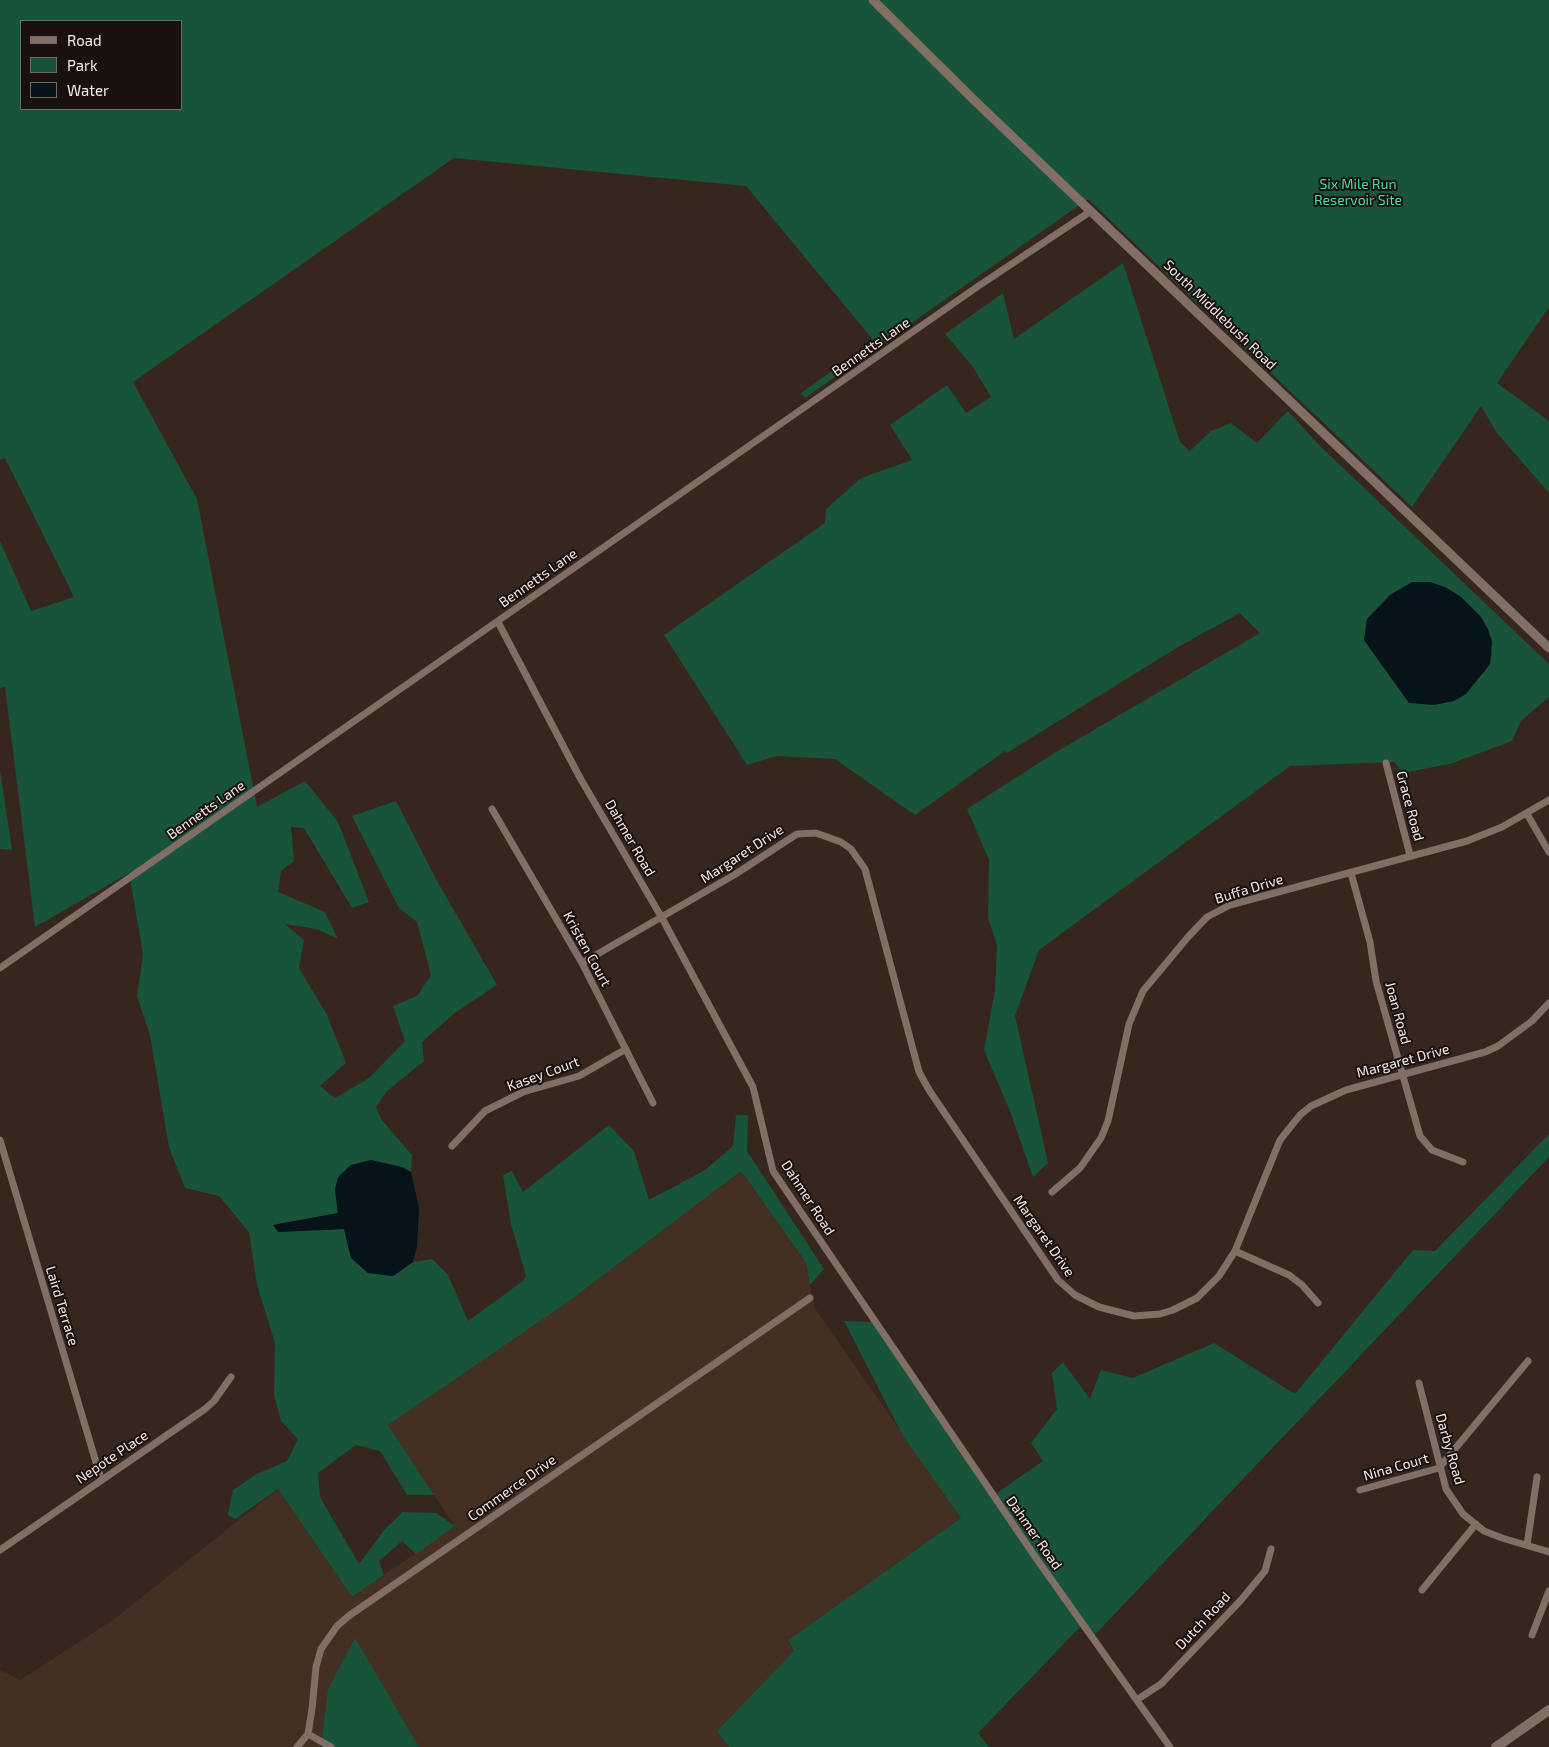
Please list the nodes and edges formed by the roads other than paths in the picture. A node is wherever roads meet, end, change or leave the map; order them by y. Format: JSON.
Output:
{"nodes":[{"id":1,"x":873,"y":0,"type":"edge"},
{"id":2,"x":1091,"y":211,"type":"junction"},
{"id":3,"x":498,"y":622,"type":"junction"},
{"id":4,"x":1549,"y":648,"type":"edge"},
{"id":5,"x":1386,"y":763,"type":"dead end"},
{"id":6,"x":1549,"y":800,"type":"edge"},
{"id":7,"x":492,"y":809,"type":"dead end"},
{"id":8,"x":1527,"y":814,"type":"junction"},
{"id":9,"x":1549,"y":852,"type":"edge"},
{"id":10,"x":1410,"y":855,"type":"junction"},
{"id":11,"x":1351,"y":873,"type":"junction"},
{"id":12,"x":662,"y":918,"type":"junction"},
{"id":13,"x":582,"y":963,"type":"junction"},
{"id":14,"x":0,"y":968,"type":"edge"},
{"id":15,"x":1549,"y":1003,"type":"edge"},
{"id":16,"x":626,"y":1049,"type":"junction"},
{"id":17,"x":1401,"y":1075,"type":"junction"},
{"id":18,"x":654,"y":1103,"type":"dead end"},
{"id":19,"x":0,"y":1140,"type":"edge"},
{"id":20,"x":452,"y":1146,"type":"dead end"},
{"id":21,"x":1463,"y":1162,"type":"dead end"},
{"id":22,"x":1052,"y":1192,"type":"dead end"},
{"id":23,"x":1235,"y":1251,"type":"junction"},
{"id":24,"x":810,"y":1298,"type":"dead end"},
{"id":25,"x":1318,"y":1303,"type":"dead end"},
{"id":26,"x":1528,"y":1361,"type":"dead end"},
{"id":27,"x":231,"y":1377,"type":"dead end"},
{"id":28,"x":1419,"y":1383,"type":"dead end"},
{"id":29,"x":1439,"y":1468,"type":"junction"},
{"id":30,"x":1538,"y":1477,"type":"dead end"},
{"id":31,"x":101,"y":1479,"type":"junction"},
{"id":32,"x":1360,"y":1490,"type":"dead end"},
{"id":33,"x":1476,"y":1524,"type":"junction"},
{"id":34,"x":1527,"y":1545,"type":"junction"},
{"id":35,"x":1271,"y":1549,"type":"dead end"},
{"id":36,"x":0,"y":1550,"type":"edge"},
{"id":37,"x":1549,"y":1552,"type":"edge"},
{"id":38,"x":1422,"y":1590,"type":"dead end"},
{"id":39,"x":1549,"y":1591,"type":"edge"},
{"id":40,"x":1532,"y":1635,"type":"dead end"},
{"id":41,"x":1138,"y":1699,"type":"junction"},
{"id":42,"x":1549,"y":1710,"type":"edge"},
{"id":43,"x":308,"y":1734,"type":"junction"},
{"id":44,"x":298,"y":1747,"type":"edge"},
{"id":45,"x":331,"y":1747,"type":"edge"},
{"id":46,"x":1170,"y":1747,"type":"edge"},
{"id":47,"x":1496,"y":1747,"type":"edge"}],
"edges":[{"from":1,"to":2,"type":"street","name":"South Middlebush Road"},
{"from":2,"to":3,"type":"street","name":"Bennetts Lane"},
{"from":2,"to":4,"type":"street","name":"South Middlebush Road"},
{"from":3,"to":12,"type":"street","name":"Dahmer Road"},
{"from":3,"to":14,"type":"street","name":"Bennetts Lane"},
{"from":5,"to":10,"type":"street","name":"Grace Road"},
{"from":6,"to":8,"type":"street","name":"Buffa Drive"},
{"from":7,"to":13,"type":"street","name":"Kristen Court"},
{"from":8,"to":9,"type":"street"},
{"from":8,"to":10,"type":"street","name":"Buffa Drive"},
{"from":10,"to":11,"type":"street","name":"Buffa Drive"},
{"from":11,"to":17,"type":"street","name":"Joan Road"},
{"from":11,"to":22,"type":"street","name":"Buffa Drive"},
{"from":12,"to":13,"type":"street","name":"Margaret Drive"},
{"from":12,"to":23,"type":"street","name":"Margaret Drive"},
{"from":12,"to":41,"type":"street","name":"Dahmer Road"},
{"from":13,"to":16,"type":"street","name":"Kristen Court"},
{"from":15,"to":17,"type":"street","name":"Margaret Drive"},
{"from":16,"to":18,"type":"street","name":"Kristen Court"},
{"from":16,"to":20,"type":"street","name":"Kasey Court"},
{"from":17,"to":21,"type":"street","name":"Joan Road"},
{"from":17,"to":23,"type":"street","name":"Margaret Drive"},
{"from":19,"to":31,"type":"street","name":"Laird Terrace"},
{"from":23,"to":25,"type":"street"},
{"from":24,"to":43,"type":"street","name":"Commerce Drive"},
{"from":26,"to":29,"type":"street"},
{"from":27,"to":31,"type":"street","name":"Nepote Place"},
{"from":28,"to":29,"type":"street","name":"Darby Road"},
{"from":29,"to":32,"type":"street","name":"Nina Court"},
{"from":29,"to":33,"type":"street","name":"Darby Road"},
{"from":30,"to":34,"type":"street"},
{"from":31,"to":36,"type":"street","name":"Nepote Place"},
{"from":33,"to":34,"type":"street","name":"Darby Road"},
{"from":33,"to":38,"type":"street"},
{"from":34,"to":37,"type":"street","name":"Darby Road"},
{"from":35,"to":41,"type":"street","name":"Dutch Road"},
{"from":39,"to":40,"type":"street"},
{"from":41,"to":46,"type":"street","name":"Dahmer Road"},
{"from":42,"to":47,"type":"main road"},
{"from":43,"to":44,"type":"street","name":"Commerce Drive"},
{"from":43,"to":45,"type":"street"}]}
